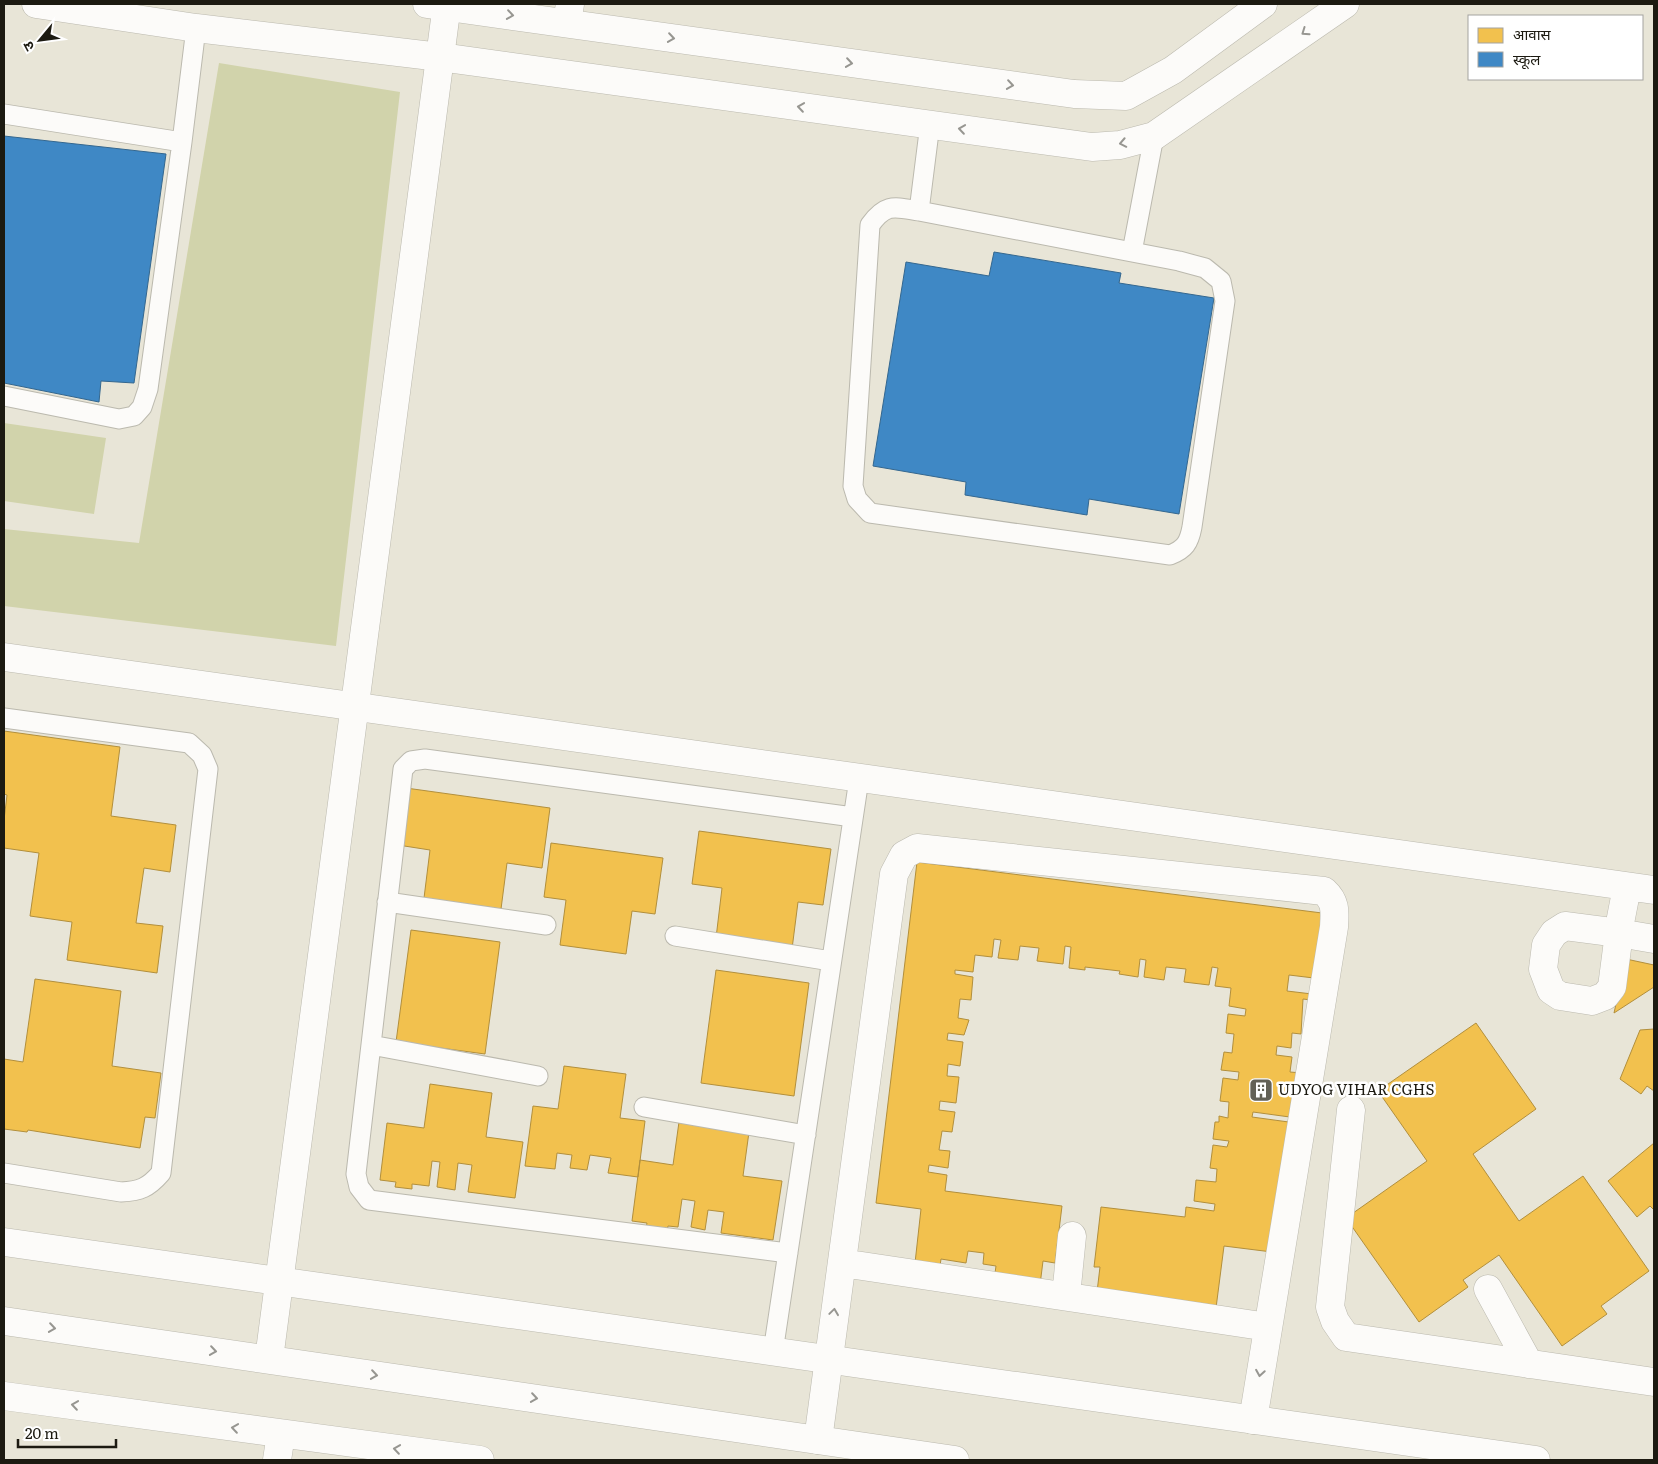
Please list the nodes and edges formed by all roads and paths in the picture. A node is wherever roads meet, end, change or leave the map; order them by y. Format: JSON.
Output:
{"nodes":[{"id":1,"x":36,"y":4,"type":"edge"},
{"id":2,"x":1263,"y":4,"type":"edge"},
{"id":3,"x":1345,"y":4,"type":"edge"},
{"id":4,"x":440,"y":5,"type":"edge"},
{"id":5,"x":568,"y":13,"type":"edge"},
{"id":6,"x":196,"y":28,"type":"junction"},
{"id":7,"x":440,"y":57,"type":"junction"},
{"id":8,"x":4,"y":114,"type":"edge"},
{"id":9,"x":930,"y":124,"type":"junction"},
{"id":10,"x":1154,"y":136,"type":"junction"},
{"id":11,"x":182,"y":142,"type":"junction"},
{"id":12,"x":919,"y":211,"type":"junction"},
{"id":13,"x":1132,"y":252,"type":"junction"},
{"id":14,"x":4,"y":396,"type":"edge"},
{"id":15,"x":4,"y":657,"type":"edge"},
{"id":16,"x":355,"y":708,"type":"junction"},
{"id":17,"x":4,"y":718,"type":"edge"},
{"id":18,"x":859,"y":779,"type":"junction"},
{"id":19,"x":853,"y":817,"type":"junction"},
{"id":20,"x":1627,"y":887,"type":"junction"},
{"id":21,"x":1654,"y":890,"type":"edge"},
{"id":22,"x":387,"y":902,"type":"junction"},
{"id":23,"x":546,"y":925,"type":"dead end"},
{"id":24,"x":676,"y":936,"type":"dead end"},
{"id":25,"x":1654,"y":939,"type":"edge"},
{"id":26,"x":831,"y":961,"type":"junction"},
{"id":27,"x":371,"y":1045,"type":"junction"},
{"id":28,"x":538,"y":1076,"type":"dead end"},
{"id":29,"x":644,"y":1107,"type":"dead end"},
{"id":30,"x":1350,"y":1110,"type":"dead end"},
{"id":31,"x":806,"y":1135,"type":"junction"},
{"id":32,"x":4,"y":1173,"type":"edge"},
{"id":33,"x":1072,"y":1236,"type":"dead end"},
{"id":34,"x":4,"y":1242,"type":"edge"},
{"id":35,"x":788,"y":1253,"type":"junction"},
{"id":36,"x":842,"y":1263,"type":"junction"},
{"id":37,"x":279,"y":1282,"type":"junction"},
{"id":38,"x":1488,"y":1289,"type":"dead end"},
{"id":39,"x":1066,"y":1296,"type":"junction"},
{"id":40,"x":4,"y":1321,"type":"edge"},
{"id":41,"x":1268,"y":1327,"type":"junction"},
{"id":42,"x":773,"y":1352,"type":"junction"},
{"id":43,"x":269,"y":1359,"type":"junction"},
{"id":44,"x":828,"y":1360,"type":"junction"},
{"id":45,"x":1529,"y":1364,"type":"junction"},
{"id":46,"x":1654,"y":1382,"type":"edge"},
{"id":47,"x":4,"y":1396,"type":"edge"},
{"id":48,"x":1253,"y":1420,"type":"junction"},
{"id":49,"x":818,"y":1440,"type":"junction"},
{"id":50,"x":279,"y":1447,"type":"edge"},
{"id":51,"x":480,"y":1460,"type":"edge"},
{"id":52,"x":955,"y":1460,"type":"edge"},
{"id":53,"x":1536,"y":1460,"type":"edge"}],
"edges":[{"from":1,"to":6,"type":"street"},
{"from":5,"to":2,"type":"street","one_way":true},
{"from":3,"to":10,"type":"street","one_way":true},
{"from":4,"to":5,"type":"street","one_way":true},
{"from":4,"to":7,"type":"street"},
{"from":6,"to":7,"type":"street"},
{"from":6,"to":11,"type":"lane"},
{"from":9,"to":7,"type":"street","one_way":true},
{"from":7,"to":16,"type":"street"},
{"from":8,"to":11,"type":"lane"},
{"from":10,"to":9,"type":"street","one_way":true},
{"from":9,"to":12,"type":"lane"},
{"from":10,"to":13,"type":"lane"},
{"from":11,"to":14,"type":"lane"},
{"from":12,"to":13,"type":"lane"},
{"from":12,"to":13,"type":"lane"},
{"from":15,"to":16,"type":"street"},
{"from":16,"to":18,"type":"street"},
{"from":16,"to":37,"type":"street"},
{"from":17,"to":32,"type":"lane"},
{"from":18,"to":19,"type":"lane"},
{"from":18,"to":20,"type":"street"},
{"from":19,"to":22,"type":"lane"},
{"from":19,"to":26,"type":"lane"},
{"from":20,"to":21,"type":"street"},
{"from":20,"to":25,"type":"street"},
{"from":22,"to":23,"type":"lane"},
{"from":22,"to":27,"type":"lane"},
{"from":24,"to":26,"type":"lane"},
{"from":26,"to":31,"type":"lane"},
{"from":27,"to":28,"type":"lane"},
{"from":27,"to":35,"type":"lane"},
{"from":29,"to":31,"type":"lane"},
{"from":30,"to":45,"type":"street"},
{"from":31,"to":35,"type":"lane"},
{"from":33,"to":39,"type":"street"},
{"from":34,"to":37,"type":"street"},
{"from":35,"to":42,"type":"lane"},
{"from":36,"to":39,"type":"street"},
{"from":36,"to":41,"type":"street"},
{"from":44,"to":36,"type":"street","one_way":true},
{"from":37,"to":42,"type":"street"},
{"from":37,"to":43,"type":"street"},
{"from":38,"to":45,"type":"street"},
{"from":39,"to":41,"type":"street"},
{"from":40,"to":43,"type":"street","one_way":true},
{"from":41,"to":48,"type":"street","one_way":true},
{"from":42,"to":44,"type":"street"},
{"from":43,"to":49,"type":"street","one_way":true},
{"from":44,"to":48,"type":"street"},
{"from":44,"to":49,"type":"street"},
{"from":45,"to":46,"type":"street"},
{"from":50,"to":47,"type":"street","one_way":true},
{"from":48,"to":53,"type":"street"},
{"from":49,"to":52,"type":"street"},
{"from":51,"to":50,"type":"street","one_way":true}]}
